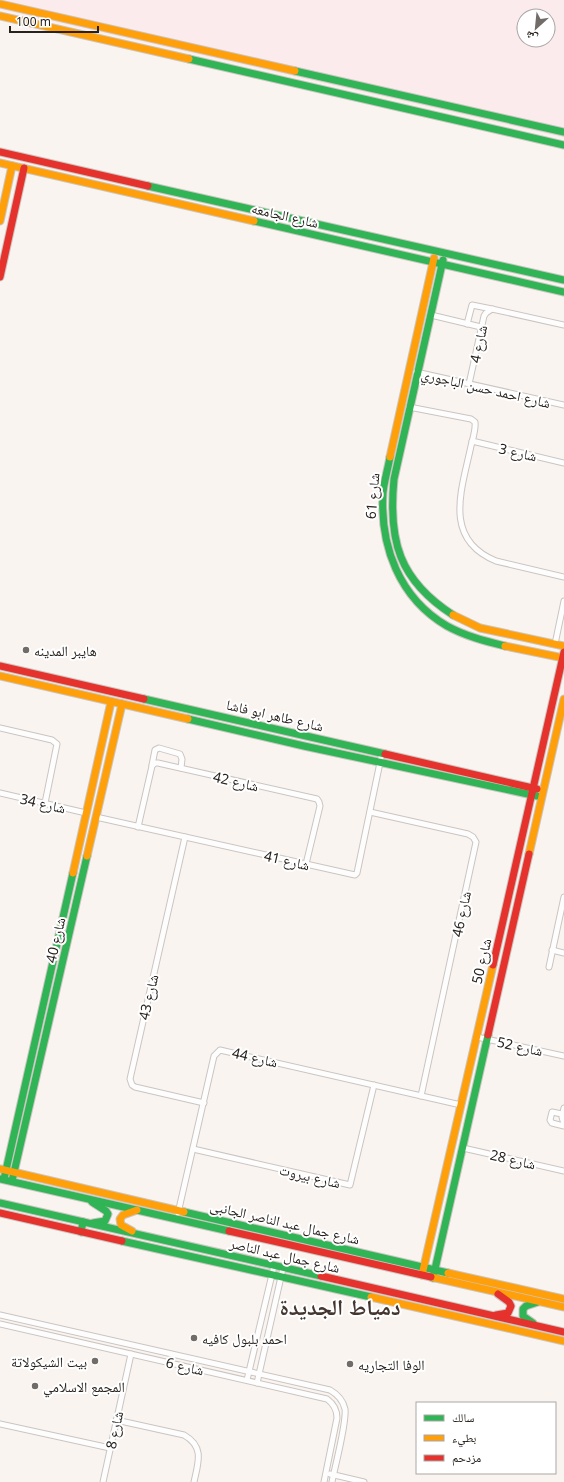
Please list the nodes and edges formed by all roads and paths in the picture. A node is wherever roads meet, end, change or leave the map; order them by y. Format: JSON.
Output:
{"nodes":[{"id":1,"x":0,"y":4,"type":"edge"},
{"id":2,"x":11,"y":7,"type":"junction"},
{"id":3,"x":0,"y":16,"type":"edge"},
{"id":4,"x":9,"y":18,"type":"junction"},
{"id":5,"x":442,"y":104,"type":"junction"},
{"id":6,"x":453,"y":107,"type":"junction"},
{"id":7,"x":439,"y":116,"type":"junction"},
{"id":8,"x":450,"y":118,"type":"junction"},
{"id":9,"x":564,"y":132,"type":"edge"},
{"id":10,"x":564,"y":145,"type":"edge"},
{"id":11,"x":0,"y":152,"type":"edge"},
{"id":12,"x":0,"y":163,"type":"edge"},
{"id":13,"x":12,"y":166,"type":"junction"},
{"id":14,"x":24,"y":168,"type":"junction"},
{"id":15,"x":164,"y":190,"type":"junction"},
{"id":16,"x":161,"y":200,"type":"junction"},
{"id":17,"x":0,"y":219,"type":"edge"},
{"id":18,"x":435,"y":252,"type":"junction"},
{"id":19,"x":445,"y":254,"type":"junction"},
{"id":20,"x":433,"y":262,"type":"junction"},
{"id":21,"x":442,"y":264,"type":"junction"},
{"id":22,"x":0,"y":277,"type":"edge"},
{"id":23,"x":564,"y":280,"type":"edge"},
{"id":24,"x":564,"y":292,"type":"edge"},
{"id":25,"x":492,"y":309,"type":"junction"},
{"id":26,"x":431,"y":315,"type":"junction"},
{"id":27,"x":467,"y":324,"type":"junction"},
{"id":28,"x":564,"y":325,"type":"edge"},
{"id":29,"x":481,"y":327,"type":"junction"},
{"id":30,"x":409,"y":371,"type":"junction"},
{"id":31,"x":418,"y":373,"type":"junction"},
{"id":32,"x":469,"y":384,"type":"junction"},
{"id":33,"x":564,"y":406,"type":"edge"},
{"id":34,"x":410,"y":407,"type":"junction"},
{"id":35,"x":472,"y":441,"type":"junction"},
{"id":36,"x":564,"y":463,"type":"edge"},
{"id":37,"x":385,"y":478,"type":"junction"},
{"id":38,"x":394,"y":479,"type":"junction"},
{"id":39,"x":564,"y":577,"type":"edge"},
{"id":40,"x":564,"y":601,"type":"edge"},
{"id":41,"x":554,"y":644,"type":"junction"},
{"id":42,"x":564,"y":646,"type":"edge"},
{"id":43,"x":564,"y":656,"type":"edge"},
{"id":44,"x":0,"y":666,"type":"edge"},
{"id":45,"x":0,"y":676,"type":"edge"},
{"id":46,"x":564,"y":699,"type":"edge"},
{"id":47,"x":111,"y":702,"type":"junction"},
{"id":48,"x":122,"y":704,"type":"junction"},
{"id":49,"x":0,"y":728,"type":"edge"},
{"id":50,"x":382,"y":753,"type":"junction"},
{"id":51,"x":380,"y":762,"type":"junction"},
{"id":52,"x":152,"y":766,"type":"junction"},
{"id":53,"x":181,"y":768,"type":"junction"},
{"id":54,"x":533,"y":791,"type":"junction"},
{"id":55,"x":0,"y":793,"type":"edge"},
{"id":56,"x":542,"y":793,"type":"junction"},
{"id":57,"x":45,"y":803,"type":"junction"},
{"id":58,"x":370,"y":812,"type":"junction"},
{"id":59,"x":86,"y":813,"type":"junction"},
{"id":60,"x":96,"y":817,"type":"junction"},
{"id":61,"x":138,"y":827,"type":"junction"},
{"id":62,"x":185,"y":837,"type":"junction"},
{"id":63,"x":306,"y":864,"type":"junction"},
{"id":64,"x":564,"y":897,"type":"edge"},
{"id":65,"x":552,"y":950,"type":"junction"},
{"id":66,"x":564,"y":953,"type":"edge"},
{"id":67,"x":548,"y":967,"type":"dead end"},
{"id":68,"x":477,"y":1037,"type":"junction"},
{"id":69,"x":487,"y":1039,"type":"junction"},
{"id":70,"x":564,"y":1056,"type":"edge"},
{"id":71,"x":374,"y":1085,"type":"junction"},
{"id":72,"x":421,"y":1096,"type":"junction"},
{"id":73,"x":204,"y":1103,"type":"junction"},
{"id":74,"x":461,"y":1105,"type":"junction"},
{"id":75,"x":564,"y":1108,"type":"edge"},
{"id":76,"x":562,"y":1114,"type":"junction"},
{"id":77,"x":564,"y":1125,"type":"edge"},
{"id":78,"x":463,"y":1148,"type":"junction"},
{"id":79,"x":193,"y":1149,"type":"junction"},
{"id":80,"x":3,"y":1170,"type":"edge"},
{"id":81,"x":564,"y":1171,"type":"edge"},
{"id":82,"x":14,"y":1172,"type":"junction"},
{"id":83,"x":2,"y":1179,"type":"edge"},
{"id":84,"x":12,"y":1181,"type":"junction"},
{"id":85,"x":88,"y":1199,"type":"junction"},
{"id":86,"x":0,"y":1203,"type":"edge"},
{"id":87,"x":138,"y":1210,"type":"junction"},
{"id":88,"x":179,"y":1211,"type":"junction"},
{"id":89,"x":2,"y":1214,"type":"edge"},
{"id":90,"x":177,"y":1219,"type":"junction"},
{"id":91,"x":86,"y":1223,"type":"junction"},
{"id":92,"x":81,"y":1232,"type":"junction"},
{"id":93,"x":142,"y":1236,"type":"junction"},
{"id":94,"x":274,"y":1266,"type":"junction"},
{"id":95,"x":283,"y":1268,"type":"junction"},
{"id":96,"x":423,"y":1272,"type":"junction"},
{"id":97,"x":434,"y":1274,"type":"junction"},
{"id":98,"x":272,"y":1275,"type":"junction"},
{"id":99,"x":281,"y":1277,"type":"junction"},
{"id":100,"x":495,"y":1292,"type":"junction"},
{"id":101,"x":564,"y":1299,"type":"edge"},
{"id":102,"x":421,"y":1300,"type":"junction"},
{"id":103,"x":540,"y":1302,"type":"junction"},
{"id":104,"x":564,"y":1307,"type":"edge"},
{"id":105,"x":420,"y":1309,"type":"junction"},
{"id":106,"x":0,"y":1315,"type":"edge"},
{"id":107,"x":489,"y":1315,"type":"junction"},
{"id":108,"x":0,"y":1324,"type":"edge"},
{"id":109,"x":540,"y":1327,"type":"junction"},
{"id":110,"x":564,"y":1332,"type":"edge"},
{"id":111,"x":103,"y":1339,"type":"junction"},
{"id":112,"x":564,"y":1341,"type":"edge"},
{"id":113,"x":102,"y":1347,"type":"junction"},
{"id":114,"x":131,"y":1354,"type":"junction"},
{"id":115,"x":252,"y":1362,"type":"junction"},
{"id":116,"x":261,"y":1364,"type":"junction"},
{"id":117,"x":249,"y":1371,"type":"junction"},
{"id":118,"x":259,"y":1374,"type":"junction"},
{"id":119,"x":247,"y":1380,"type":"junction"},
{"id":120,"x":257,"y":1383,"type":"junction"},
{"id":121,"x":116,"y":1420,"type":"junction"},
{"id":122,"x":0,"y":1424,"type":"edge"},
{"id":123,"x":110,"y":1448,"type":"junction"},
{"id":124,"x":326,"y":1473,"type":"junction"},
{"id":125,"x":333,"y":1475,"type":"junction"},
{"id":126,"x":102,"y":1482,"type":"edge"},
{"id":127,"x":194,"y":1482,"type":"edge"},
{"id":128,"x":324,"y":1482,"type":"edge"},
{"id":129,"x":332,"y":1482,"type":"edge"},
{"id":130,"x":364,"y":1482,"type":"edge"}],
"edges":[{"from":1,"to":2,"type":"main road"},
{"from":2,"to":4,"type":"main road"},
{"from":2,"to":5,"type":"main road"},
{"from":3,"to":4,"type":"main road"},
{"from":4,"to":7,"type":"main road"},
{"from":5,"to":6,"type":"main road"},
{"from":5,"to":7,"type":"main road"},
{"from":6,"to":8,"type":"main road"},
{"from":6,"to":9,"type":"main road"},
{"from":7,"to":8,"type":"main road"},
{"from":8,"to":10,"type":"main road"},
{"from":11,"to":15,"type":"main road","name":"شارع الجامعه"},
{"from":12,"to":13,"type":"main road","name":"شارع الجامعه"},
{"from":13,"to":14,"type":"main road","name":"شارع الجامعه"},
{"from":13,"to":17,"type":"main road"},
{"from":14,"to":16,"type":"main road","name":"شارع الجامعه"},
{"from":14,"to":22,"type":"main road"},
{"from":15,"to":16,"type":"main road"},
{"from":15,"to":18,"type":"main road","name":"شارع الجامعه"},
{"from":16,"to":20,"type":"main road","name":"شارع الجامعه"},
{"from":18,"to":19,"type":"main road","name":"شارع الجامعه"},
{"from":18,"to":20,"type":"main road","name":"شارع 61"},
{"from":19,"to":21,"type":"main road","name":"شارع 61"},
{"from":19,"to":23,"type":"main road","name":"شارع الجامعه"},
{"from":20,"to":21,"type":"main road","name":"شارع الجامعه"},
{"from":20,"to":30,"type":"main road","name":"شارع 61"},
{"from":21,"to":24,"type":"main road","name":"شارع الجامعه"},
{"from":21,"to":26,"type":"main road","name":"شارع 61"},
{"from":25,"to":27,"type":"street"},
{"from":25,"to":28,"type":"street","name":"شارع 4"},
{"from":25,"to":29,"type":"street","name":"شارع 4"},
{"from":26,"to":27,"type":"street"},
{"from":26,"to":31,"type":"main road","name":"شارع 61"},
{"from":27,"to":29,"type":"street"},
{"from":29,"to":32,"type":"street","name":"شارع 4"},
{"from":30,"to":31,"type":"street","name":"شارع احمد حسن الباجوري"},
{"from":30,"to":37,"type":"main road","name":"شارع 61"},
{"from":31,"to":32,"type":"street","name":"شارع احمد حسن الباجوري"},
{"from":31,"to":34,"type":"main road","name":"شارع 61"},
{"from":32,"to":33,"type":"street","name":"شارع احمد حسن الباجوري"},
{"from":34,"to":35,"type":"street"},
{"from":34,"to":38,"type":"main road","name":"شارع 61"},
{"from":35,"to":36,"type":"street","name":"شارع 3"},
{"from":35,"to":39,"type":"street"},
{"from":37,"to":38,"type":"main road"},
{"from":37,"to":43,"type":"main road","name":"شارع 61"},
{"from":38,"to":41,"type":"main road","name":"شارع 61"},
{"from":40,"to":41,"type":"street"},
{"from":41,"to":42,"type":"main road","name":"شارع 61"},
{"from":43,"to":54,"type":"main road","name":"شارع 50"},
{"from":44,"to":50,"type":"main road","name":"شارع طاهر ابو فاشا"},
{"from":45,"to":47,"type":"main road","name":"شارع طاهر ابو فاشا"},
{"from":46,"to":56,"type":"main road","name":"شارع 50"},
{"from":47,"to":48,"type":"main road","name":"شارع طاهر ابو فاشا"},
{"from":47,"to":59,"type":"main road","name":"شارع 40"},
{"from":48,"to":51,"type":"main road","name":"شارع طاهر ابو فاشا"},
{"from":48,"to":60,"type":"main road","name":"شارع 40"},
{"from":49,"to":57,"type":"street"},
{"from":50,"to":51,"type":"street","name":"شارع 41"},
{"from":50,"to":54,"type":"main road","name":"شارع طاهر ابو فاشا"},
{"from":51,"to":54,"type":"main road","name":"شارع طاهر ابو فاشا"},
{"from":51,"to":58,"type":"street","name":"شارع 41"},
{"from":52,"to":53,"type":"street","name":"شارع 42"},
{"from":52,"to":53,"type":"street"},
{"from":52,"to":61,"type":"street"},
{"from":53,"to":63,"type":"street","name":"شارع 42"},
{"from":54,"to":56,"type":"main road","name":"شارع طاهر ابو فاشا"},
{"from":54,"to":68,"type":"main road","name":"شارع 50"},
{"from":55,"to":57,"type":"street","name":"شارع 34"},
{"from":56,"to":69,"type":"main road","name":"شارع 50"},
{"from":57,"to":59,"type":"street","name":"شارع 34"},
{"from":58,"to":63,"type":"street","name":"شارع 41"},
{"from":58,"to":72,"type":"street","name":"شارع 46"},
{"from":59,"to":80,"type":"main road","name":"شارع 40"},
{"from":60,"to":61,"type":"street","name":"شارع 41"},
{"from":60,"to":82,"type":"main road","name":"شارع 40"},
{"from":61,"to":62,"type":"street","name":"شارع 41"},
{"from":62,"to":63,"type":"street","name":"شارع 41"},
{"from":62,"to":73,"type":"street","name":"شارع 43"},
{"from":64,"to":65,"type":"street"},
{"from":65,"to":66,"type":"street"},
{"from":65,"to":67,"type":"street"},
{"from":68,"to":69,"type":"street","name":"شارع 52"},
{"from":68,"to":74,"type":"main road","name":"شارع 50"},
{"from":69,"to":70,"type":"street","name":"شارع 52"},
{"from":69,"to":78,"type":"main road","name":"شارع 50"},
{"from":71,"to":72,"type":"street","name":"شارع 44"},
{"from":71,"to":73,"type":"street","name":"شارع 44"},
{"from":71,"to":79,"type":"street","name":"شارع بيروت"},
{"from":72,"to":74,"type":"street","name":"شارع 44"},
{"from":73,"to":79,"type":"street","name":"شارع 44"},
{"from":74,"to":96,"type":"main road","name":"شارع 50"},
{"from":75,"to":76,"type":"street"},
{"from":76,"to":77,"type":"street"},
{"from":76,"to":77,"type":"street"},
{"from":78,"to":81,"type":"street","name":"شارع 28"},
{"from":78,"to":97,"type":"main road","name":"شارع 50"},
{"from":79,"to":88,"type":"street","name":"شارع 44"},
{"from":80,"to":82,"type":"main road","name":"شارع جمال عبد الناصر الجانبى"},
{"from":80,"to":83,"type":"main road","name":"شارع 40"},
{"from":82,"to":84,"type":"main road","name":"شارع 40"},
{"from":82,"to":88,"type":"main road","name":"شارع جمال عبد الناصر الجانبى"},
{"from":83,"to":84,"type":"main road","name":"شارع جمال عبد الناصر"},
{"from":84,"to":85,"type":"main road","name":"شارع جمال عبد الناصر"},
{"from":85,"to":87,"type":"main road","name":"شارع جمال عبد الناصر"},
{"from":85,"to":91,"type":"main road"},
{"from":86,"to":91,"type":"main road","name":"شارع جمال عبد الناصر"},
{"from":87,"to":90,"type":"main road","name":"شارع جمال عبد الناصر"},
{"from":87,"to":93,"type":"main road"},
{"from":88,"to":90,"type":"street","name":"شارع 44"},
{"from":88,"to":96,"type":"main road","name":"شارع جمال عبد الناصر الجانبى"},
{"from":89,"to":92,"type":"main road"},
{"from":90,"to":96,"type":"main road","name":"شارع جمال عبد الناصر"},
{"from":91,"to":92,"type":"main road"},
{"from":91,"to":93,"type":"main road","name":"شارع جمال عبد الناصر"},
{"from":92,"to":98,"type":"main road"},
{"from":93,"to":94,"type":"main road","name":"شارع جمال عبد الناصر"},
{"from":94,"to":95,"type":"main road","name":"شارع جمال عبد الناصر"},
{"from":94,"to":98,"type":"street"},
{"from":95,"to":99,"type":"street"},
{"from":95,"to":102,"type":"main road","name":"شارع جمال عبد الناصر"},
{"from":96,"to":97,"type":"main road","name":"شارع جمال عبد الناصر"},
{"from":97,"to":100,"type":"main road","name":"شارع جمال عبد الناصر"},
{"from":97,"to":101,"type":"main road"},
{"from":98,"to":99,"type":"main road"},
{"from":98,"to":115,"type":"street"},
{"from":99,"to":105,"type":"main road"},
{"from":99,"to":116,"type":"street"},
{"from":100,"to":103,"type":"main road","name":"شارع جمال عبد الناصر"},
{"from":100,"to":107,"type":"main road"},
{"from":102,"to":105,"type":"main road"},
{"from":102,"to":107,"type":"main road","name":"شارع جمال عبد الناصر"},
{"from":103,"to":104,"type":"main road","name":"شارع جمال عبد الناصر"},
{"from":103,"to":109,"type":"main road"},
{"from":105,"to":112,"type":"main road"},
{"from":106,"to":111,"type":"street","name":"شارع 6"},
{"from":107,"to":109,"type":"main road","name":"شارع جمال عبد الناصر"},
{"from":108,"to":113,"type":"street","name":"شارع 6"},
{"from":109,"to":110,"type":"main road","name":"شارع جمال عبد الناصر"},
{"from":111,"to":113,"type":"street"},
{"from":111,"to":117,"type":"street","name":"شارع 6"},
{"from":113,"to":114,"type":"street","name":"شارع 6"},
{"from":114,"to":119,"type":"street","name":"شارع 6"},
{"from":114,"to":121,"type":"street","name":"شارع 8"},
{"from":115,"to":116,"type":"street"},
{"from":115,"to":117,"type":"street"},
{"from":116,"to":118,"type":"street"},
{"from":117,"to":118,"type":"street","name":"شارع 6"},
{"from":117,"to":119,"type":"street"},
{"from":118,"to":120,"type":"street"},
{"from":118,"to":125,"type":"street","name":"شارع 6"},
{"from":119,"to":120,"type":"street","name":"شارع 6"},
{"from":120,"to":124,"type":"street","name":"شارع 6"},
{"from":121,"to":123,"type":"street","name":"شارع 8"},
{"from":121,"to":127,"type":"street"},
{"from":122,"to":123,"type":"street"},
{"from":123,"to":126,"type":"street","name":"شارع 8"},
{"from":124,"to":125,"type":"street"},
{"from":124,"to":128,"type":"street","name":"شارع 6"},
{"from":125,"to":129,"type":"street"},
{"from":125,"to":130,"type":"street"}]}
